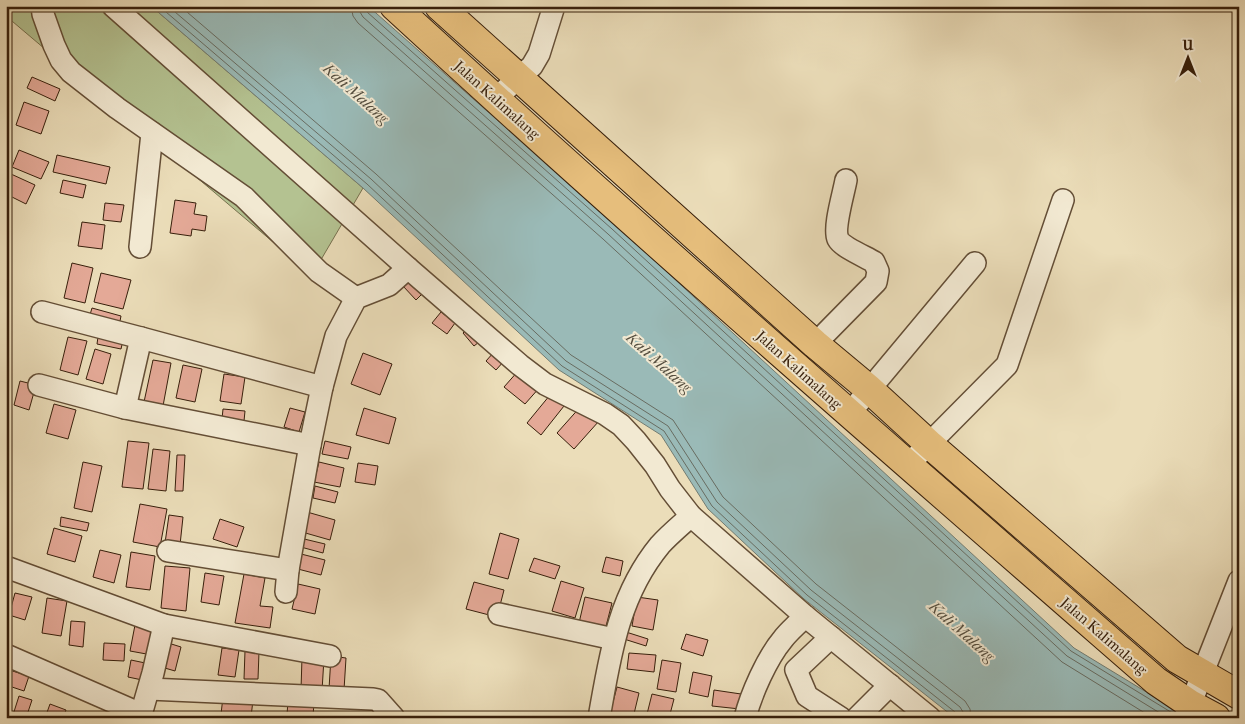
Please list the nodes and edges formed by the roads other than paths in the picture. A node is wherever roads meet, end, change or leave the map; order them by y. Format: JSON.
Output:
{"nodes":[{"id":1,"x":42,"y":6,"type":"edge"},
{"id":2,"x":113,"y":6,"type":"edge"},
{"id":3,"x":394,"y":6,"type":"edge"},
{"id":4,"x":440,"y":6,"type":"edge"},
{"id":5,"x":554,"y":6,"type":"edge"},
{"id":6,"x":518,"y":78,"type":"junction"},
{"id":7,"x":494,"y":98,"type":"junction"},
{"id":8,"x":152,"y":133,"type":"junction"},
{"id":9,"x":846,"y":180,"type":"dead end"},
{"id":10,"x":1063,"y":200,"type":"dead end"},
{"id":11,"x":140,"y":247,"type":"dead end"},
{"id":12,"x":975,"y":263,"type":"dead end"},
{"id":13,"x":408,"y":268,"type":"junction"},
{"id":14,"x":356,"y":298,"type":"junction"},
{"id":15,"x":42,"y":312,"type":"dead end"},
{"id":16,"x":141,"y":338,"type":"junction"},
{"id":17,"x":815,"y":344,"type":"junction"},
{"id":18,"x":39,"y":386,"type":"dead end"},
{"id":19,"x":322,"y":387,"type":"junction"},
{"id":20,"x":869,"y":389,"type":"junction"},
{"id":21,"x":125,"y":408,"type":"junction"},
{"id":22,"x":849,"y":414,"type":"junction"},
{"id":23,"x":930,"y":444,"type":"junction"},
{"id":24,"x":310,"y":445,"type":"junction"},
{"id":25,"x":908,"y":465,"type":"junction"},
{"id":26,"x":691,"y":516,"type":"junction"},
{"id":27,"x":168,"y":551,"type":"dead end"},
{"id":28,"x":6,"y":567,"type":"edge"},
{"id":29,"x":288,"y":570,"type":"junction"},
{"id":30,"x":1239,"y":581,"type":"edge"},
{"id":31,"x":286,"y":592,"type":"dead end"},
{"id":32,"x":499,"y":614,"type":"dead end"},
{"id":33,"x":805,"y":616,"type":"junction"},
{"id":34,"x":164,"y":624,"type":"junction"},
{"id":35,"x":831,"y":637,"type":"junction"},
{"id":36,"x":614,"y":639,"type":"junction"},
{"id":37,"x":782,"y":640,"type":"junction"},
{"id":38,"x":6,"y":655,"type":"edge"},
{"id":39,"x":330,"y":656,"type":"dead end"},
{"id":40,"x":796,"y":670,"type":"junction"},
{"id":41,"x":1202,"y":674,"type":"junction"},
{"id":42,"x":890,"y":685,"type":"junction"},
{"id":43,"x":149,"y":689,"type":"junction"},
{"id":44,"x":1239,"y":695,"type":"edge"},
{"id":45,"x":1187,"y":713,"type":"edge"},
{"id":46,"x":140,"y":716,"type":"edge"},
{"id":47,"x":394,"y":718,"type":"edge"},
{"id":48,"x":599,"y":718,"type":"edge"},
{"id":49,"x":744,"y":718,"type":"edge"},
{"id":50,"x":841,"y":718,"type":"edge"},
{"id":51,"x":857,"y":718,"type":"edge"},
{"id":52,"x":930,"y":718,"type":"edge"},
{"id":53,"x":1216,"y":718,"type":"edge"}],
"edges":[{"from":1,"to":8,"type":"street"},
{"from":2,"to":13,"type":"street"},
{"from":3,"to":7,"type":"main road","name":"Jalan Kalimalang"},
{"from":4,"to":6,"type":"main road","name":"Jalan Kalimalang"},
{"from":5,"to":6,"type":"street"},
{"from":6,"to":7,"type":"street"},
{"from":6,"to":17,"type":"main road","name":"Jalan Kalimalang"},
{"from":7,"to":22,"type":"main road","name":"Jalan Kalimalang"},
{"from":8,"to":11,"type":"street"},
{"from":8,"to":14,"type":"street"},
{"from":9,"to":17,"type":"street"},
{"from":10,"to":23,"type":"street"},
{"from":12,"to":20,"type":"street"},
{"from":13,"to":14,"type":"street"},
{"from":13,"to":26,"type":"street"},
{"from":14,"to":19,"type":"street"},
{"from":15,"to":16,"type":"street"},
{"from":16,"to":19,"type":"street"},
{"from":16,"to":21,"type":"street"},
{"from":17,"to":20,"type":"main road","name":"Jalan Kalimalang"},
{"from":18,"to":21,"type":"street"},
{"from":19,"to":24,"type":"street"},
{"from":20,"to":22,"type":"street"},
{"from":20,"to":23,"type":"main road","name":"Jalan Kalimalang"},
{"from":21,"to":24,"type":"street"},
{"from":22,"to":25,"type":"main road","name":"Jalan Kalimalang"},
{"from":23,"to":25,"type":"street"},
{"from":23,"to":41,"type":"main road","name":"Jalan Kalimalang"},
{"from":24,"to":29,"type":"street"},
{"from":25,"to":45,"type":"main road","name":"Jalan Kalimalang"},
{"from":26,"to":33,"type":"street"},
{"from":26,"to":36,"type":"street"},
{"from":27,"to":29,"type":"street"},
{"from":28,"to":34,"type":"street"},
{"from":29,"to":31,"type":"street"},
{"from":30,"to":41,"type":"street"},
{"from":32,"to":36,"type":"street"},
{"from":33,"to":35,"type":"street"},
{"from":33,"to":37,"type":"street"},
{"from":34,"to":39,"type":"street"},
{"from":34,"to":43,"type":"street"},
{"from":35,"to":40,"type":"street"},
{"from":35,"to":42,"type":"street"},
{"from":36,"to":48,"type":"street"},
{"from":37,"to":40,"type":"street"},
{"from":37,"to":49,"type":"street"},
{"from":38,"to":46,"type":"street"},
{"from":40,"to":50,"type":"street"},
{"from":41,"to":44,"type":"main road","name":"Jalan Kalimalang"},
{"from":41,"to":45,"type":"street"},
{"from":42,"to":51,"type":"street"},
{"from":42,"to":52,"type":"street"},
{"from":43,"to":46,"type":"street"},
{"from":43,"to":47,"type":"street"},
{"from":45,"to":53,"type":"main road","name":"Jalan Kalimalang"}]}
